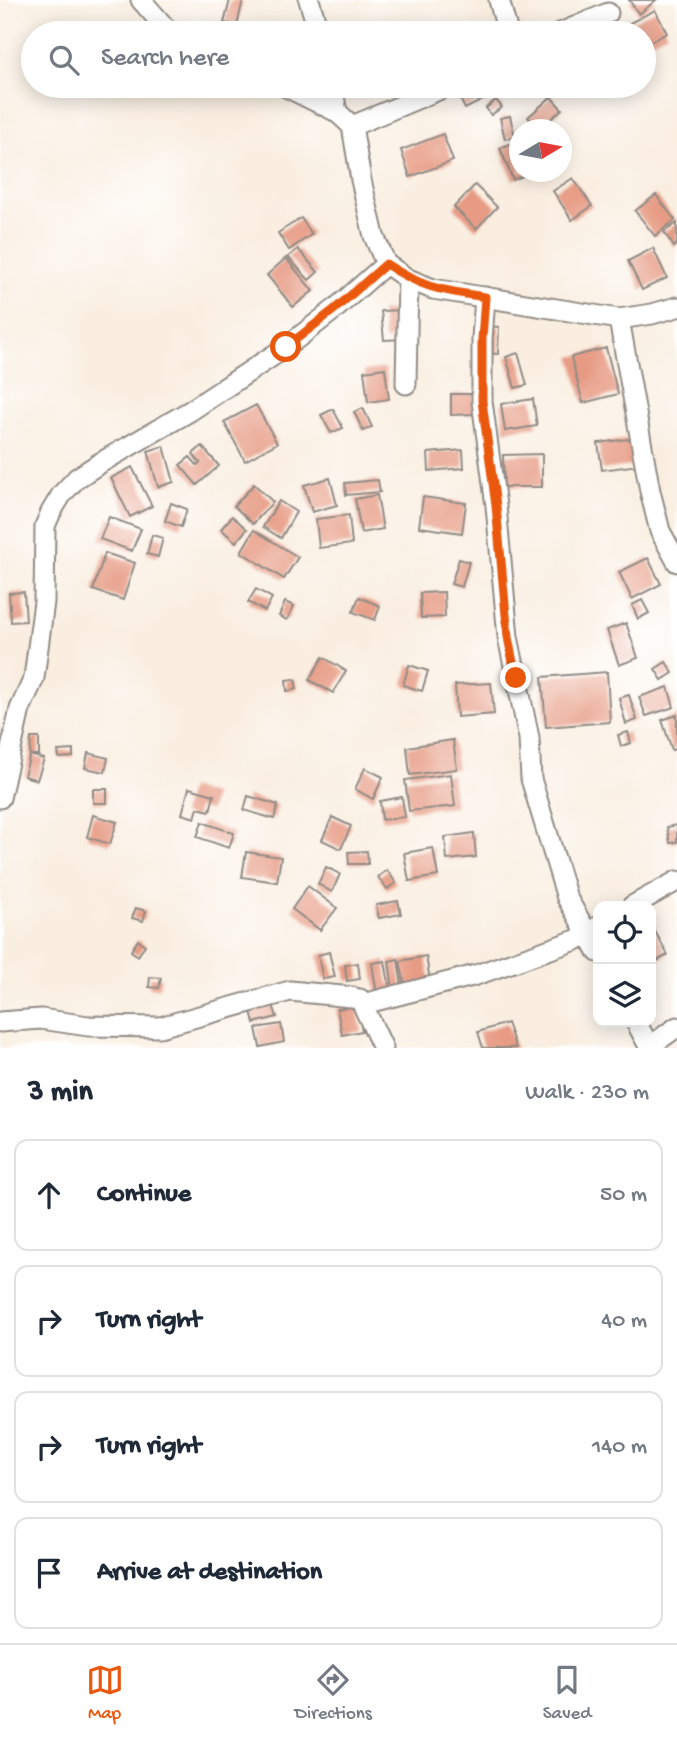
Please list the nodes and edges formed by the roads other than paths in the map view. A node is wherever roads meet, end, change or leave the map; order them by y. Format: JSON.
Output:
{"nodes":[{"id":1,"x":141,"y":0,"type":"edge"},
{"id":2,"x":309,"y":0,"type":"edge"},
{"id":3,"x":499,"y":0,"type":"edge"},
{"id":4,"x":608,"y":13,"type":"dead end"},
{"id":5,"x":159,"y":21,"type":"edge"},
{"id":6,"x":315,"y":21,"type":"edge"},
{"id":7,"x":505,"y":21,"type":"edge"},
{"id":8,"x":589,"y":21,"type":"edge"},
{"id":9,"x":308,"y":98,"type":"edge"},
{"id":10,"x":334,"y":98,"type":"edge"},
{"id":11,"x":419,"y":98,"type":"edge"},
{"id":12,"x":337,"y":112,"type":"junction"},
{"id":13,"x":352,"y":126,"type":"junction"},
{"id":14,"x":386,"y":264,"type":"junction"},
{"id":15,"x":408,"y":279,"type":"junction"},
{"id":16,"x":485,"y":297,"type":"junction"},
{"id":17,"x":677,"y":307,"type":"edge"},
{"id":18,"x":618,"y":318,"type":"junction"},
{"id":19,"x":405,"y":384,"type":"dead end"},
{"id":20,"x":677,"y":562,"type":"edge"},
{"id":21,"x":0,"y":798,"type":"edge"},
{"id":22,"x":677,"y":881,"type":"edge"},
{"id":23,"x":641,"y":901,"type":"edge"},
{"id":24,"x":593,"y":930,"type":"edge"},
{"id":25,"x":360,"y":999,"type":"junction"},
{"id":26,"x":0,"y":1022,"type":"edge"},
{"id":27,"x":639,"y":1027,"type":"edge"},
{"id":28,"x":677,"y":1027,"type":"edge"},
{"id":29,"x":650,"y":1047,"type":"edge"},
{"id":30,"x":383,"y":1048,"type":"edge"}],
"edges":[{"from":1,"to":5,"type":"street"},
{"from":2,"to":6,"type":"street"},
{"from":3,"to":7,"type":"street"},
{"from":4,"to":8,"type":"street"},
{"from":9,"to":12,"type":"street"},
{"from":10,"to":12,"type":"street"},
{"from":11,"to":13,"type":"street"},
{"from":12,"to":13,"type":"street"},
{"from":13,"to":14,"type":"street"},
{"from":14,"to":15,"type":"street"},
{"from":14,"to":21,"type":"street"},
{"from":15,"to":16,"type":"street"},
{"from":15,"to":19,"type":"street"},
{"from":16,"to":18,"type":"street"},
{"from":16,"to":24,"type":"street"},
{"from":17,"to":18,"type":"street"},
{"from":18,"to":20,"type":"street"},
{"from":22,"to":23,"type":"street"},
{"from":24,"to":25,"type":"street"},
{"from":25,"to":26,"type":"street"},
{"from":25,"to":30,"type":"street"},
{"from":27,"to":29,"type":"street"},
{"from":28,"to":29,"type":"street"}]}
